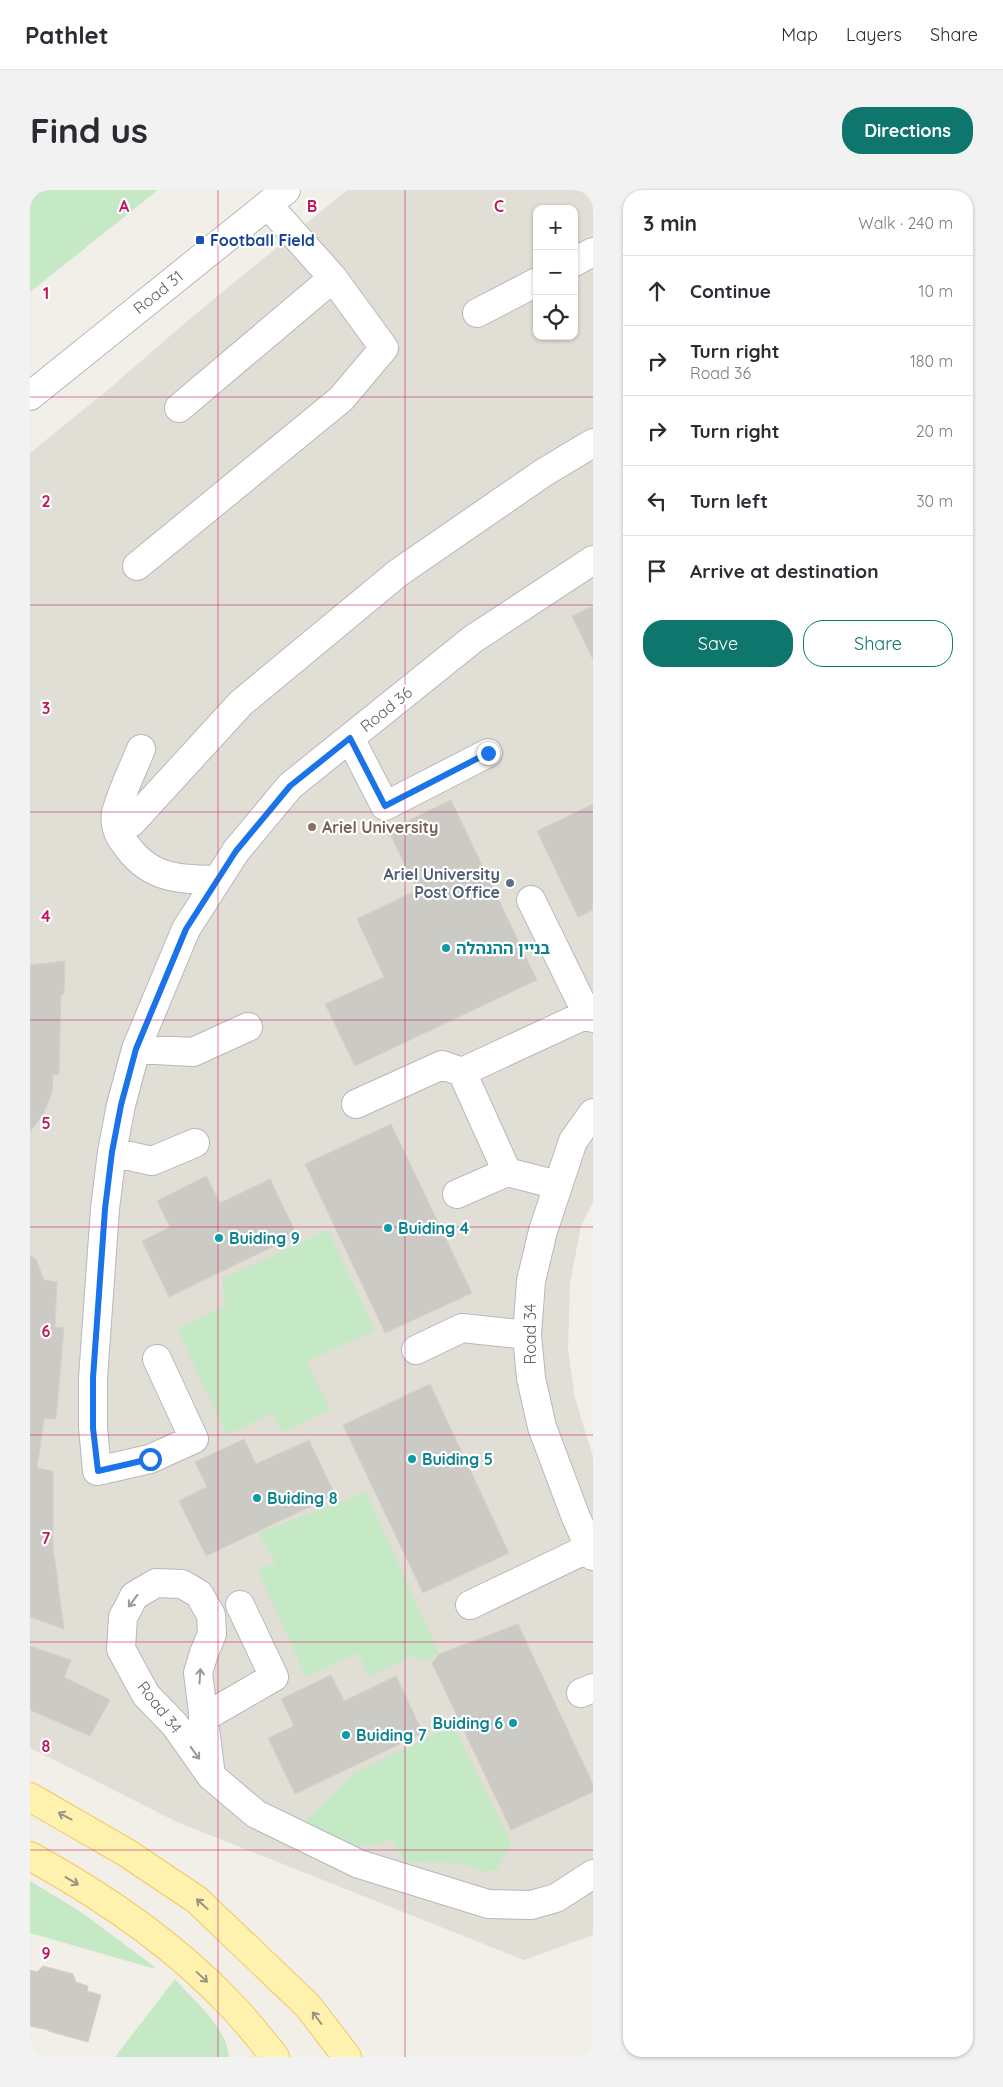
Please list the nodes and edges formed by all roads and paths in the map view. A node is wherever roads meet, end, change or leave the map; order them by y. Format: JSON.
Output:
{"nodes":[{"id":1,"x":277,"y":197,"type":"edge"},
{"id":2,"x":593,"y":252,"type":"edge"},
{"id":3,"x":578,"y":260,"type":"edge"},
{"id":4,"x":333,"y":278,"type":"junction"},
{"id":5,"x":533,"y":284,"type":"edge"},
{"id":6,"x":477,"y":313,"type":"dead end"},
{"id":7,"x":30,"y":396,"type":"edge"},
{"id":8,"x":179,"y":408,"type":"dead end"},
{"id":9,"x":593,"y":443,"type":"edge"},
{"id":10,"x":593,"y":560,"type":"edge"},
{"id":11,"x":137,"y":566,"type":"dead end"},
{"id":12,"x":350,"y":738,"type":"junction"},
{"id":13,"x":141,"y":749,"type":"dead end"},
{"id":14,"x":488,"y":753,"type":"dead end"},
{"id":15,"x":132,"y":822,"type":"dead end"},
{"id":16,"x":218,"y":880,"type":"junction"},
{"id":17,"x":531,"y":900,"type":"dead end"},
{"id":18,"x":590,"y":1016,"type":"edge"},
{"id":19,"x":248,"y":1027,"type":"dead end"},
{"id":20,"x":136,"y":1049,"type":"junction"},
{"id":21,"x":462,"y":1072,"type":"junction"},
{"id":22,"x":356,"y":1104,"type":"dead end"},
{"id":23,"x":593,"y":1113,"type":"edge"},
{"id":24,"x":195,"y":1144,"type":"dead end"},
{"id":25,"x":112,"y":1152,"type":"junction"},
{"id":26,"x":507,"y":1172,"type":"junction"},
{"id":27,"x":558,"y":1184,"type":"junction"},
{"id":28,"x":457,"y":1194,"type":"dead end"},
{"id":29,"x":528,"y":1335,"type":"junction"},
{"id":30,"x":416,"y":1350,"type":"dead end"},
{"id":31,"x":157,"y":1359,"type":"dead end"},
{"id":32,"x":591,"y":1552,"type":"edge"},
{"id":33,"x":240,"y":1604,"type":"dead end"},
{"id":34,"x":470,"y":1605,"type":"dead end"},
{"id":35,"x":203,"y":1718,"type":"junction"},
{"id":36,"x":211,"y":1776,"type":"junction"},
{"id":37,"x":30,"y":1797,"type":"edge"},
{"id":38,"x":30,"y":1856,"type":"edge"},
{"id":39,"x":593,"y":1874,"type":"edge"},
{"id":40,"x":266,"y":2053,"type":"edge"},
{"id":41,"x":347,"y":2057,"type":"edge"}],
"edges":[{"from":1,"to":4,"type":"street"},
{"from":1,"to":7,"type":"street","name":"Road 31"},
{"from":2,"to":3,"type":"street"},
{"from":4,"to":8,"type":"street"},
{"from":4,"to":11,"type":"street"},
{"from":5,"to":6,"type":"street"},
{"from":9,"to":15,"type":"street"},
{"from":10,"to":12,"type":"street","name":"Road 36"},
{"from":12,"to":14,"type":"street"},
{"from":12,"to":16,"type":"street","name":"Road 36"},
{"from":13,"to":16,"type":"street"},
{"from":16,"to":20,"type":"street","name":"Road 36"},
{"from":17,"to":18,"type":"street"},
{"from":18,"to":21,"type":"street"},
{"from":19,"to":20,"type":"street"},
{"from":20,"to":25,"type":"street","name":"Road 36"},
{"from":21,"to":22,"type":"street"},
{"from":21,"to":26,"type":"street"},
{"from":23,"to":27,"type":"street","name":"Road 34"},
{"from":24,"to":25,"type":"street"},
{"from":25,"to":31,"type":"street","name":"Road 36"},
{"from":26,"to":27,"type":"street"},
{"from":26,"to":28,"type":"street"},
{"from":27,"to":29,"type":"street","name":"Road 34"},
{"from":29,"to":30,"type":"street"},
{"from":29,"to":32,"type":"street","name":"Road 34"},
{"from":32,"to":34,"type":"street"},
{"from":33,"to":35,"type":"street"},
{"from":35,"to":36,"type":"street","name":"Road 34"},
{"from":35,"to":36,"type":"street","name":"Road 34","one_way":true},
{"from":36,"to":39,"type":"street","name":"Road 34"},
{"from":41,"to":37,"type":"main road","one_way":true},
{"from":38,"to":40,"type":"main road","one_way":true}]}
